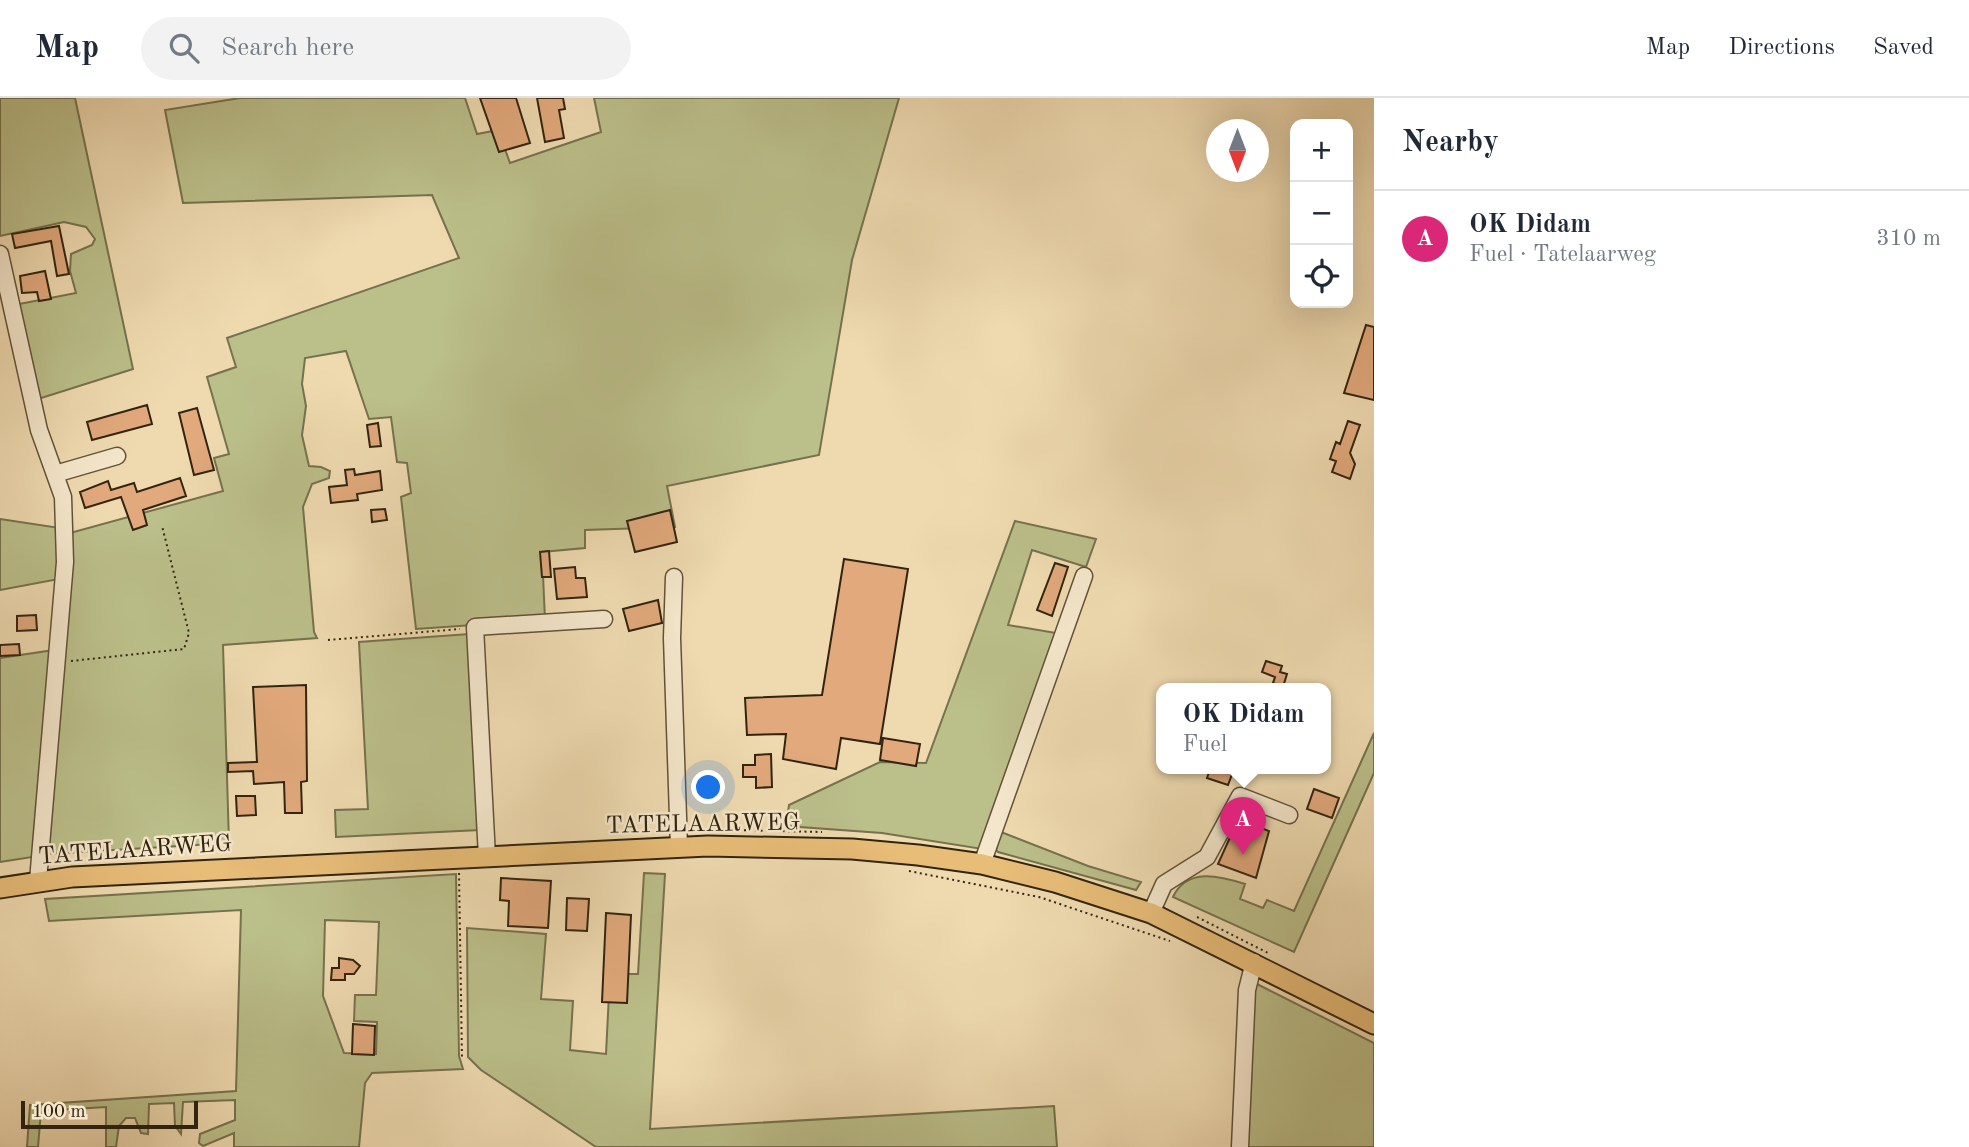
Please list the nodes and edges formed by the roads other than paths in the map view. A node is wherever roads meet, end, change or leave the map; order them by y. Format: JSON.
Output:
{"nodes":[{"id":1,"x":0,"y":254,"type":"edge"},
{"id":2,"x":117,"y":456,"type":"dead end"},
{"id":3,"x":55,"y":474,"type":"junction"},
{"id":4,"x":1084,"y":576,"type":"dead end"},
{"id":5,"x":674,"y":577,"type":"dead end"},
{"id":6,"x":604,"y":619,"type":"dead end"},
{"id":7,"x":1289,"y":815,"type":"dead end"},
{"id":8,"x":678,"y":839,"type":"junction"},
{"id":9,"x":487,"y":856,"type":"junction"},
{"id":10,"x":982,"y":864,"type":"junction"},
{"id":11,"x":38,"y":881,"type":"junction"},
{"id":12,"x":0,"y":888,"type":"edge"},
{"id":13,"x":1151,"y":913,"type":"junction"},
{"id":14,"x":1262,"y":958,"type":"junction"},
{"id":15,"x":1374,"y":1024,"type":"edge"},
{"id":16,"x":1240,"y":1147,"type":"edge"}],
"edges":[{"from":1,"to":3,"type":"street"},
{"from":2,"to":3,"type":"street"},
{"from":3,"to":11,"type":"street"},
{"from":4,"to":10,"type":"street"},
{"from":5,"to":8,"type":"street"},
{"from":6,"to":9,"type":"street"},
{"from":7,"to":13,"type":"street"},
{"from":8,"to":9,"type":"main road","name":"TATELAARWEG"},
{"from":8,"to":10,"type":"main road","name":"TATELAARWEG"},
{"from":9,"to":11,"type":"main road","name":"TATELAARWEG"},
{"from":10,"to":13,"type":"main road","name":"TATELAARWEG"},
{"from":11,"to":12,"type":"main road","name":"TATELAARWEG"},
{"from":13,"to":14,"type":"main road","name":"TATELAARWEG"},
{"from":14,"to":15,"type":"main road","name":"TATELAARWEG"},
{"from":14,"to":16,"type":"street"}]}
